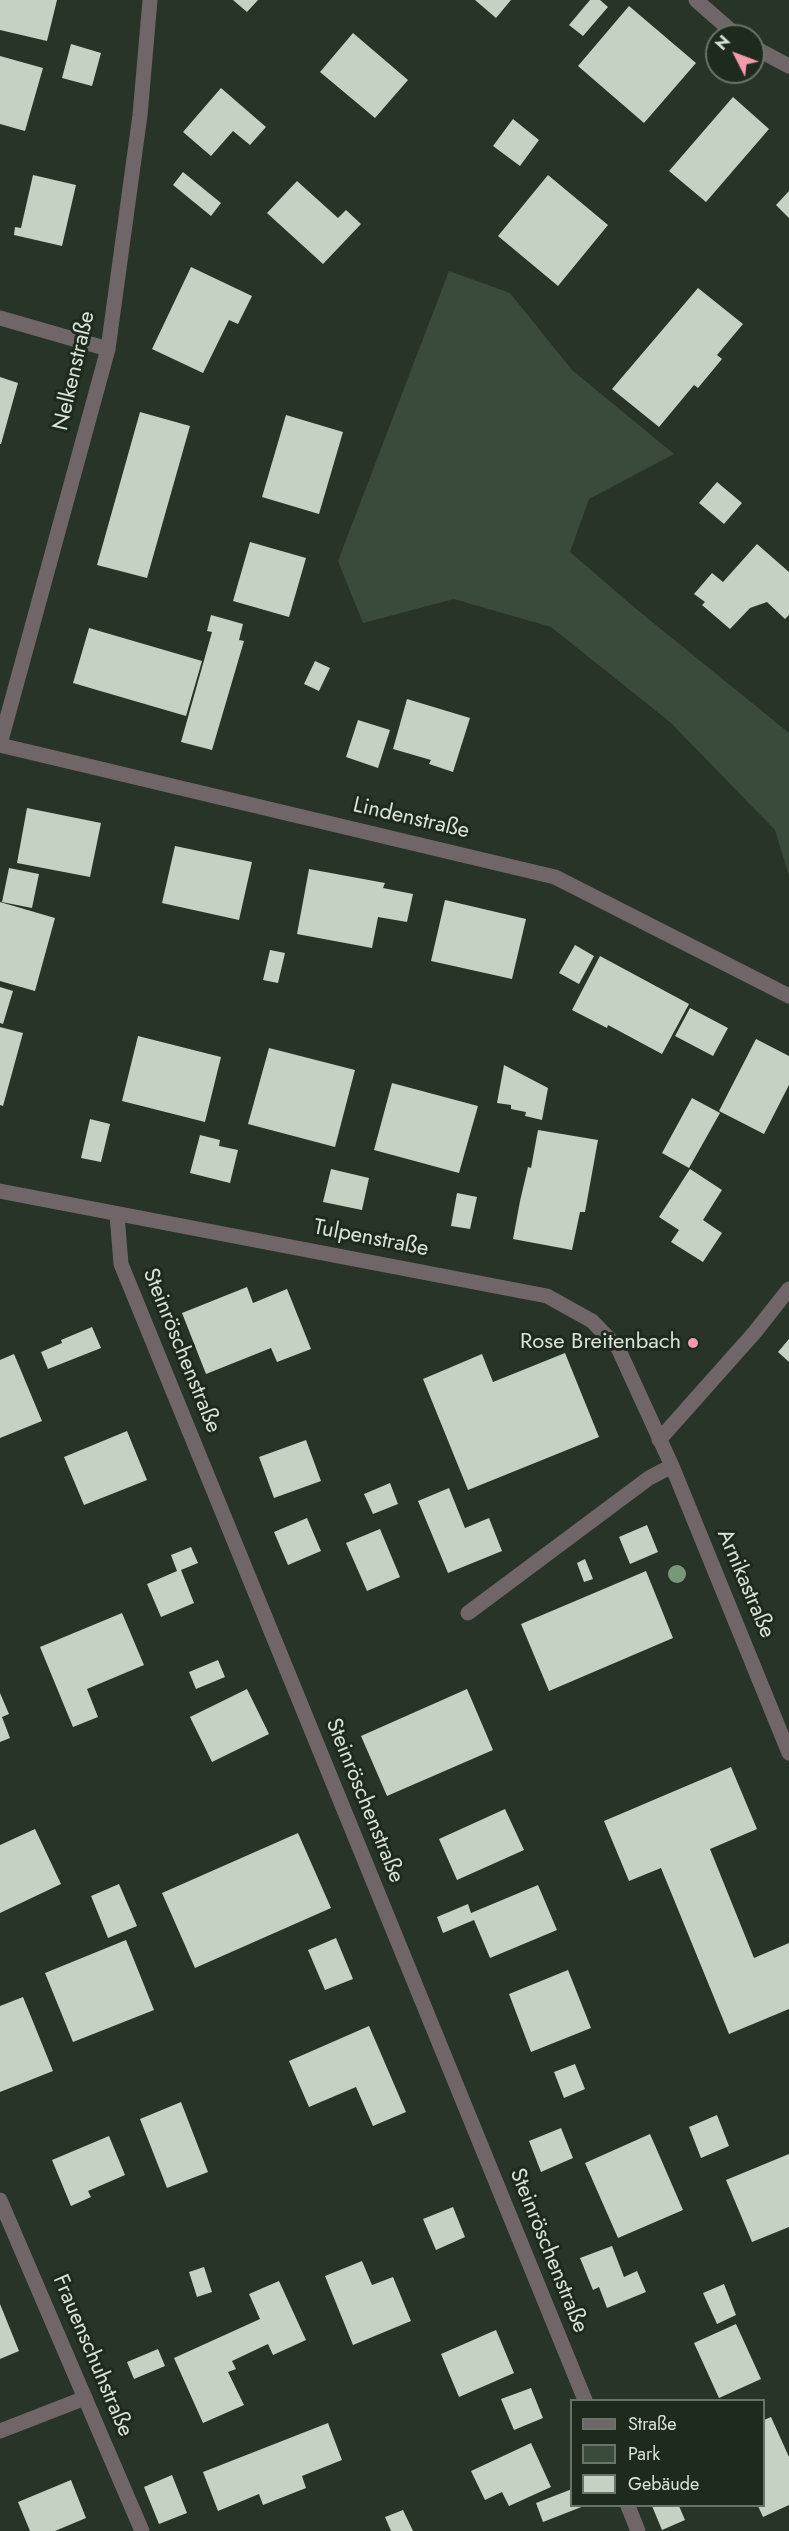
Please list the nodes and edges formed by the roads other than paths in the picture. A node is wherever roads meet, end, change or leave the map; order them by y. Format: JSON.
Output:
{"nodes":[{"id":1,"x":150,"y":0,"type":"edge"},
{"id":2,"x":696,"y":0,"type":"edge"},
{"id":3,"x":723,"y":24,"type":"edge"},
{"id":4,"x":765,"y":53,"type":"edge"},
{"id":5,"x":789,"y":66,"type":"edge"},
{"id":6,"x":0,"y":318,"type":"edge"},
{"id":7,"x":108,"y":349,"type":"junction"},
{"id":8,"x":0,"y":745,"type":"edge"},
{"id":9,"x":789,"y":996,"type":"edge"},
{"id":10,"x":0,"y":1191,"type":"edge"},
{"id":11,"x":117,"y":1215,"type":"junction"},
{"id":12,"x":789,"y":1288,"type":"edge"},
{"id":13,"x":659,"y":1440,"type":"junction"},
{"id":14,"x":672,"y":1466,"type":"junction"},
{"id":15,"x":468,"y":1612,"type":"dead end"},
{"id":16,"x":789,"y":1753,"type":"edge"},
{"id":17,"x":0,"y":2200,"type":"edge"},
{"id":18,"x":85,"y":2398,"type":"junction"},
{"id":19,"x":585,"y":2399,"type":"edge"},
{"id":20,"x":0,"y":2431,"type":"edge"},
{"id":21,"x":629,"y":2507,"type":"edge"},
{"id":22,"x":142,"y":2531,"type":"edge"},
{"id":23,"x":638,"y":2531,"type":"edge"}],
"edges":[{"from":1,"to":7,"type":"street","name":"Nelkenstraße"},
{"from":2,"to":3,"type":"street"},
{"from":4,"to":5,"type":"street"},
{"from":6,"to":7,"type":"street"},
{"from":7,"to":8,"type":"street","name":"Nelkenstraße"},
{"from":8,"to":9,"type":"street","name":"Lindenstraße"},
{"from":10,"to":11,"type":"street","name":"Tulpenstraße"},
{"from":11,"to":13,"type":"street","name":"Tulpenstraße"},
{"from":11,"to":19,"type":"street","name":"Steinröschenstraße"},
{"from":12,"to":13,"type":"street"},
{"from":13,"to":14,"type":"street","name":"Arnikastraße"},
{"from":14,"to":15,"type":"street"},
{"from":14,"to":16,"type":"street","name":"Arnikastraße"},
{"from":17,"to":18,"type":"street","name":"Frauenschuhstraße"},
{"from":18,"to":20,"type":"street"},
{"from":18,"to":22,"type":"street","name":"Frauenschuhstraße"},
{"from":21,"to":23,"type":"street"}]}
